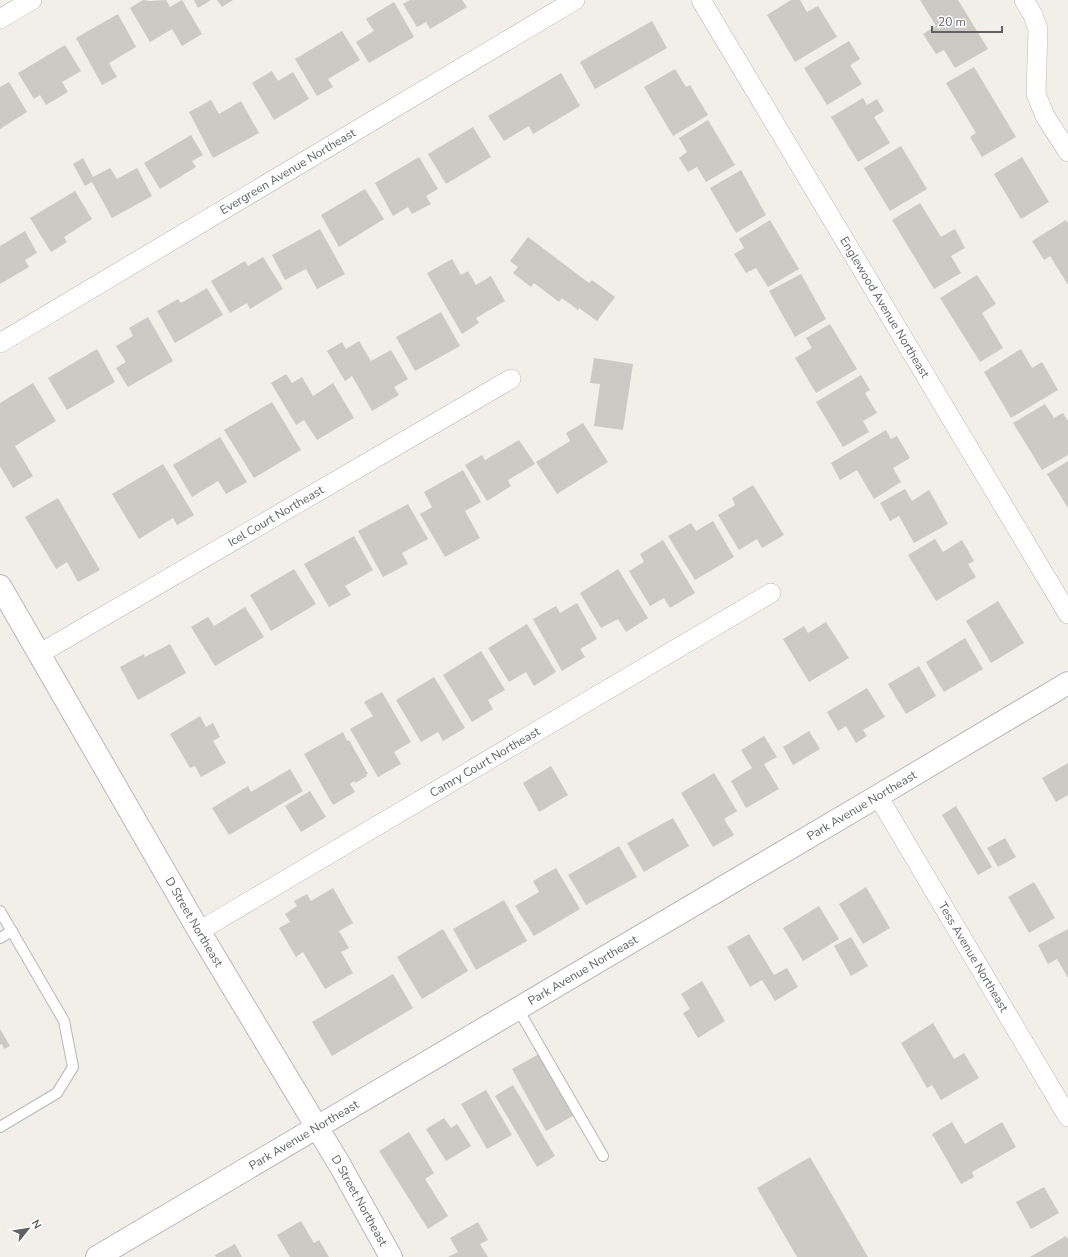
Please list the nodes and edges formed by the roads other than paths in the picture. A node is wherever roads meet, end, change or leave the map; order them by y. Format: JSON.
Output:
{"nodes":[{"id":1,"x":32,"y":0,"type":"edge"},
{"id":2,"x":575,"y":0,"type":"edge"},
{"id":3,"x":701,"y":0,"type":"edge"},
{"id":4,"x":1024,"y":0,"type":"edge"},
{"id":5,"x":0,"y":19,"type":"edge"},
{"id":6,"x":1068,"y":152,"type":"edge"},
{"id":7,"x":0,"y":343,"type":"edge"},
{"id":8,"x":511,"y":379,"type":"dead end"},
{"id":9,"x":0,"y":586,"type":"edge"},
{"id":10,"x":771,"y":593,"type":"dead end"},
{"id":11,"x":1068,"y":614,"type":"edge"},
{"id":12,"x":39,"y":654,"type":"junction"},
{"id":13,"x":1068,"y":683,"type":"edge"},
{"id":14,"x":878,"y":796,"type":"junction"},
{"id":15,"x":0,"y":911,"type":"edge"},
{"id":16,"x":12,"y":931,"type":"junction"},
{"id":17,"x":199,"y":931,"type":"junction"},
{"id":18,"x":0,"y":938,"type":"edge"},
{"id":19,"x":518,"y":1009,"type":"junction"},
{"id":20,"x":1063,"y":1098,"type":"edge"},
{"id":21,"x":1068,"y":1117,"type":"edge"},
{"id":22,"x":0,"y":1126,"type":"edge"},
{"id":23,"x":317,"y":1128,"type":"junction"},
{"id":24,"x":603,"y":1156,"type":"dead end"},
{"id":25,"x":98,"y":1257,"type":"edge"},
{"id":26,"x":391,"y":1257,"type":"edge"}],
"edges":[{"from":1,"to":5,"type":"street"},
{"from":2,"to":7,"type":"street","name":"Evergreen Avenue Northeast"},
{"from":3,"to":11,"type":"street","name":"Englewood Avenue Northeast"},
{"from":4,"to":6,"type":"street"},
{"from":8,"to":12,"type":"street","name":"Icel Court Northeast"},
{"from":9,"to":12,"type":"street","name":"D Street Northeast"},
{"from":10,"to":17,"type":"street","name":"Camry Court Northeast"},
{"from":12,"to":17,"type":"street","name":"D Street Northeast"},
{"from":13,"to":14,"type":"street","name":"Park Avenue Northeast"},
{"from":14,"to":19,"type":"street","name":"Park Avenue Northeast"},
{"from":14,"to":20,"type":"street","name":"Tess Avenue Northeast"},
{"from":15,"to":16,"type":"lane"},
{"from":16,"to":18,"type":"lane"},
{"from":16,"to":22,"type":"lane"},
{"from":17,"to":23,"type":"street","name":"D Street Northeast"},
{"from":19,"to":23,"type":"street","name":"Park Avenue Northeast"},
{"from":19,"to":24,"type":"lane"},
{"from":20,"to":21,"type":"street","name":"Tess Avenue Northeast"},
{"from":23,"to":25,"type":"street","name":"Park Avenue Northeast"},
{"from":23,"to":26,"type":"street","name":"D Street Northeast"}]}
